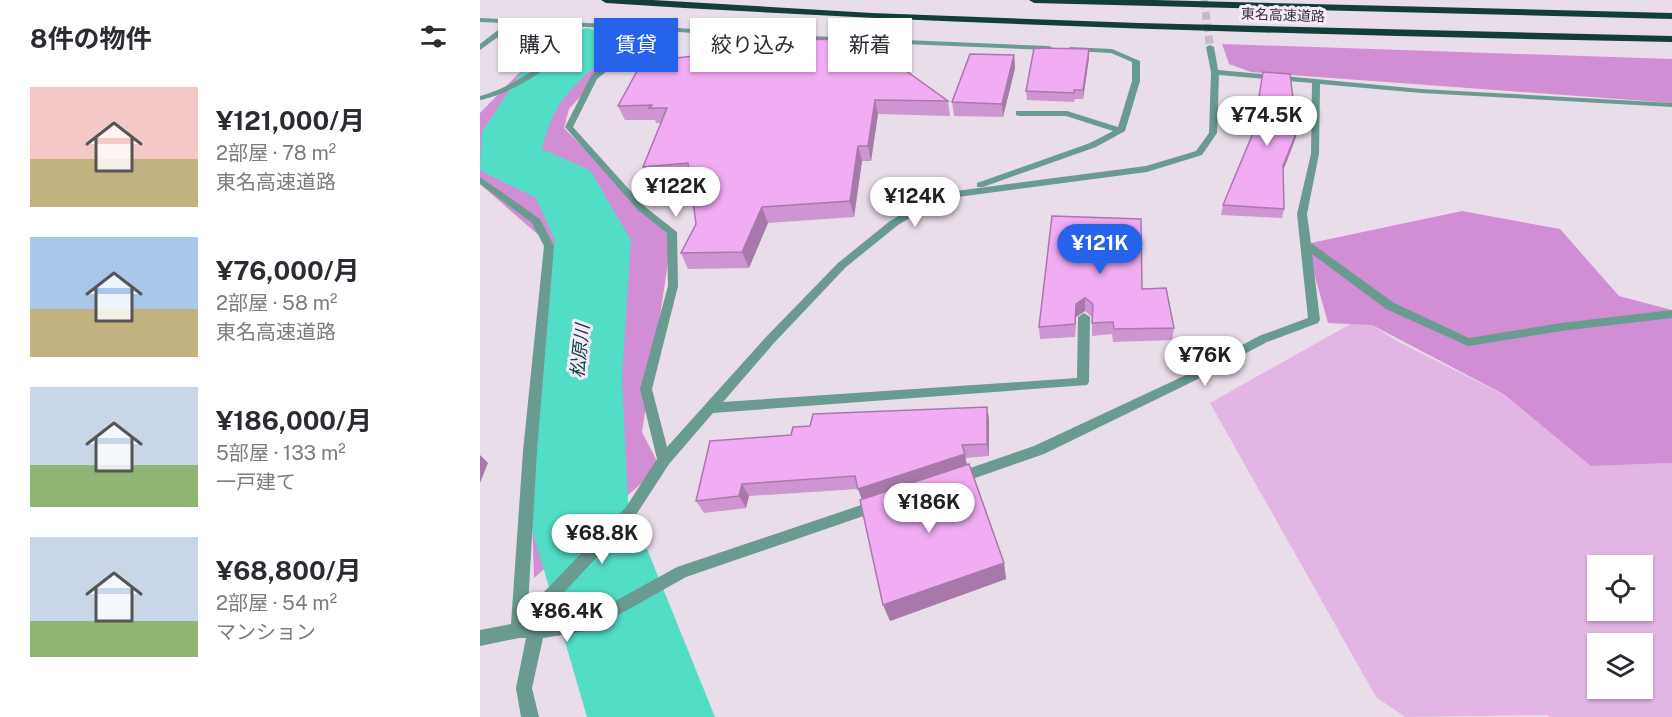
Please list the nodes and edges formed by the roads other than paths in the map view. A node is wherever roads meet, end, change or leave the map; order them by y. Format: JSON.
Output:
{"nodes":[{"id":1,"x":606,"y":0,"type":"edge"},
{"id":2,"x":1034,"y":0,"type":"edge"},
{"id":3,"x":1672,"y":16,"type":"edge"},
{"id":4,"x":480,"y":20,"type":"edge"},
{"id":5,"x":498,"y":21,"type":"edge"},
{"id":6,"x":678,"y":30,"type":"edge"},
{"id":7,"x":498,"y":34,"type":"edge"},
{"id":8,"x":1672,"y":39,"type":"edge"},
{"id":9,"x":1210,"y":47,"type":"tunnel mouth"},
{"id":10,"x":480,"y":48,"type":"edge"},
{"id":11,"x":1053,"y":49,"type":"edge"},
{"id":12,"x":1065,"y":49,"type":"edge"},
{"id":13,"x":531,"y":72,"type":"edge"},
{"id":14,"x":601,"y":72,"type":"edge"},
{"id":15,"x":1215,"y":72,"type":"junction"},
{"id":16,"x":1316,"y":82,"type":"junction"},
{"id":17,"x":482,"y":101,"type":"edge"},
{"id":18,"x":1672,"y":105,"type":"edge"},
{"id":19,"x":1019,"y":113,"type":"dead end"},
{"id":20,"x":1120,"y":131,"type":"junction"},
{"id":21,"x":480,"y":180,"type":"edge"},
{"id":22,"x":956,"y":194,"type":"junction"},
{"id":23,"x":1306,"y":244,"type":"junction"},
{"id":24,"x":1672,"y":314,"type":"edge"},
{"id":25,"x":1084,"y":317,"type":"dead end"},
{"id":26,"x":710,"y":408,"type":"junction"},
{"id":27,"x":664,"y":460,"type":"junction"},
{"id":28,"x":950,"y":480,"type":"edge"},
{"id":29,"x":894,"y":500,"type":"edge"},
{"id":30,"x":519,"y":630,"type":"junction"},
{"id":31,"x":536,"y":631,"type":"junction"},
{"id":32,"x":480,"y":638,"type":"edge"},
{"id":33,"x":530,"y":717,"type":"edge"}],
"edges":[{"from":1,"to":8,"type":"highway","name":"東名高速道路"},
{"from":2,"to":3,"type":"highway","name":"東名高速道路"},
{"from":4,"to":5,"type":"street"},
{"from":6,"to":11,"type":"street"},
{"from":7,"to":10,"type":"street"},
{"from":9,"to":15,"type":"street"},
{"from":12,"to":20,"type":"street"},
{"from":13,"to":17,"type":"street"},
{"from":14,"to":27,"type":"street"},
{"from":15,"to":16,"type":"street"},
{"from":15,"to":22,"type":"street"},
{"from":16,"to":18,"type":"street"},
{"from":16,"to":23,"type":"street"},
{"from":19,"to":20,"type":"street"},
{"from":20,"to":22,"type":"street"},
{"from":21,"to":30,"type":"street"},
{"from":22,"to":26,"type":"street"},
{"from":23,"to":24,"type":"street"},
{"from":23,"to":28,"type":"street"},
{"from":25,"to":26,"type":"street"},
{"from":26,"to":27,"type":"street"},
{"from":27,"to":31,"type":"street"},
{"from":29,"to":31,"type":"street"},
{"from":30,"to":31,"type":"street"},
{"from":30,"to":32,"type":"street"},
{"from":31,"to":33,"type":"street"}]}
